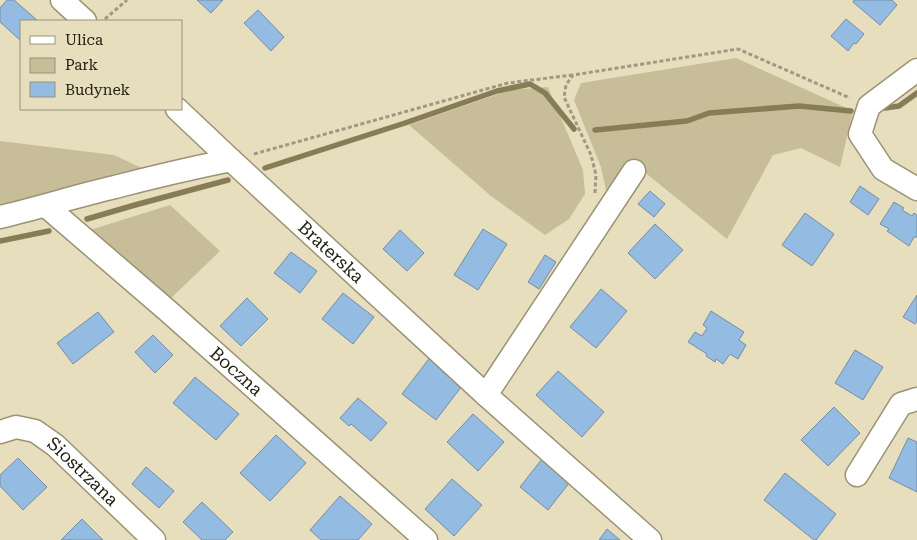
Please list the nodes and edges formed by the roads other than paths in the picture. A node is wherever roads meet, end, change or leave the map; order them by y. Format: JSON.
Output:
{"nodes":[{"id":1,"x":62,"y":0,"type":"edge"},
{"id":2,"x":84,"y":20,"type":"edge"},
{"id":3,"x":917,"y":70,"type":"edge"},
{"id":4,"x":178,"y":110,"type":"edge"},
{"id":5,"x":231,"y":160,"type":"junction"},
{"id":6,"x":634,"y":171,"type":"dead end"},
{"id":7,"x":917,"y":188,"type":"edge"},
{"id":8,"x":46,"y":206,"type":"junction"},
{"id":9,"x":0,"y":217,"type":"edge"},
{"id":10,"x":486,"y":395,"type":"junction"},
{"id":11,"x":917,"y":399,"type":"edge"},
{"id":12,"x":0,"y":432,"type":"edge"},
{"id":13,"x":857,"y":475,"type":"dead end"},
{"id":14,"x":154,"y":540,"type":"edge"},
{"id":15,"x":426,"y":540,"type":"edge"},
{"id":16,"x":650,"y":540,"type":"edge"}],
"edges":[{"from":1,"to":2,"type":"street"},
{"from":3,"to":7,"type":"street"},
{"from":4,"to":5,"type":"street","name":"Braterska"},
{"from":5,"to":8,"type":"street"},
{"from":5,"to":10,"type":"street","name":"Braterska"},
{"from":6,"to":10,"type":"street"},
{"from":8,"to":9,"type":"street"},
{"from":8,"to":15,"type":"street","name":"Boczna"},
{"from":10,"to":16,"type":"street","name":"Braterska"},
{"from":11,"to":13,"type":"street"},
{"from":12,"to":14,"type":"street","name":"Siostrzana"}]}
